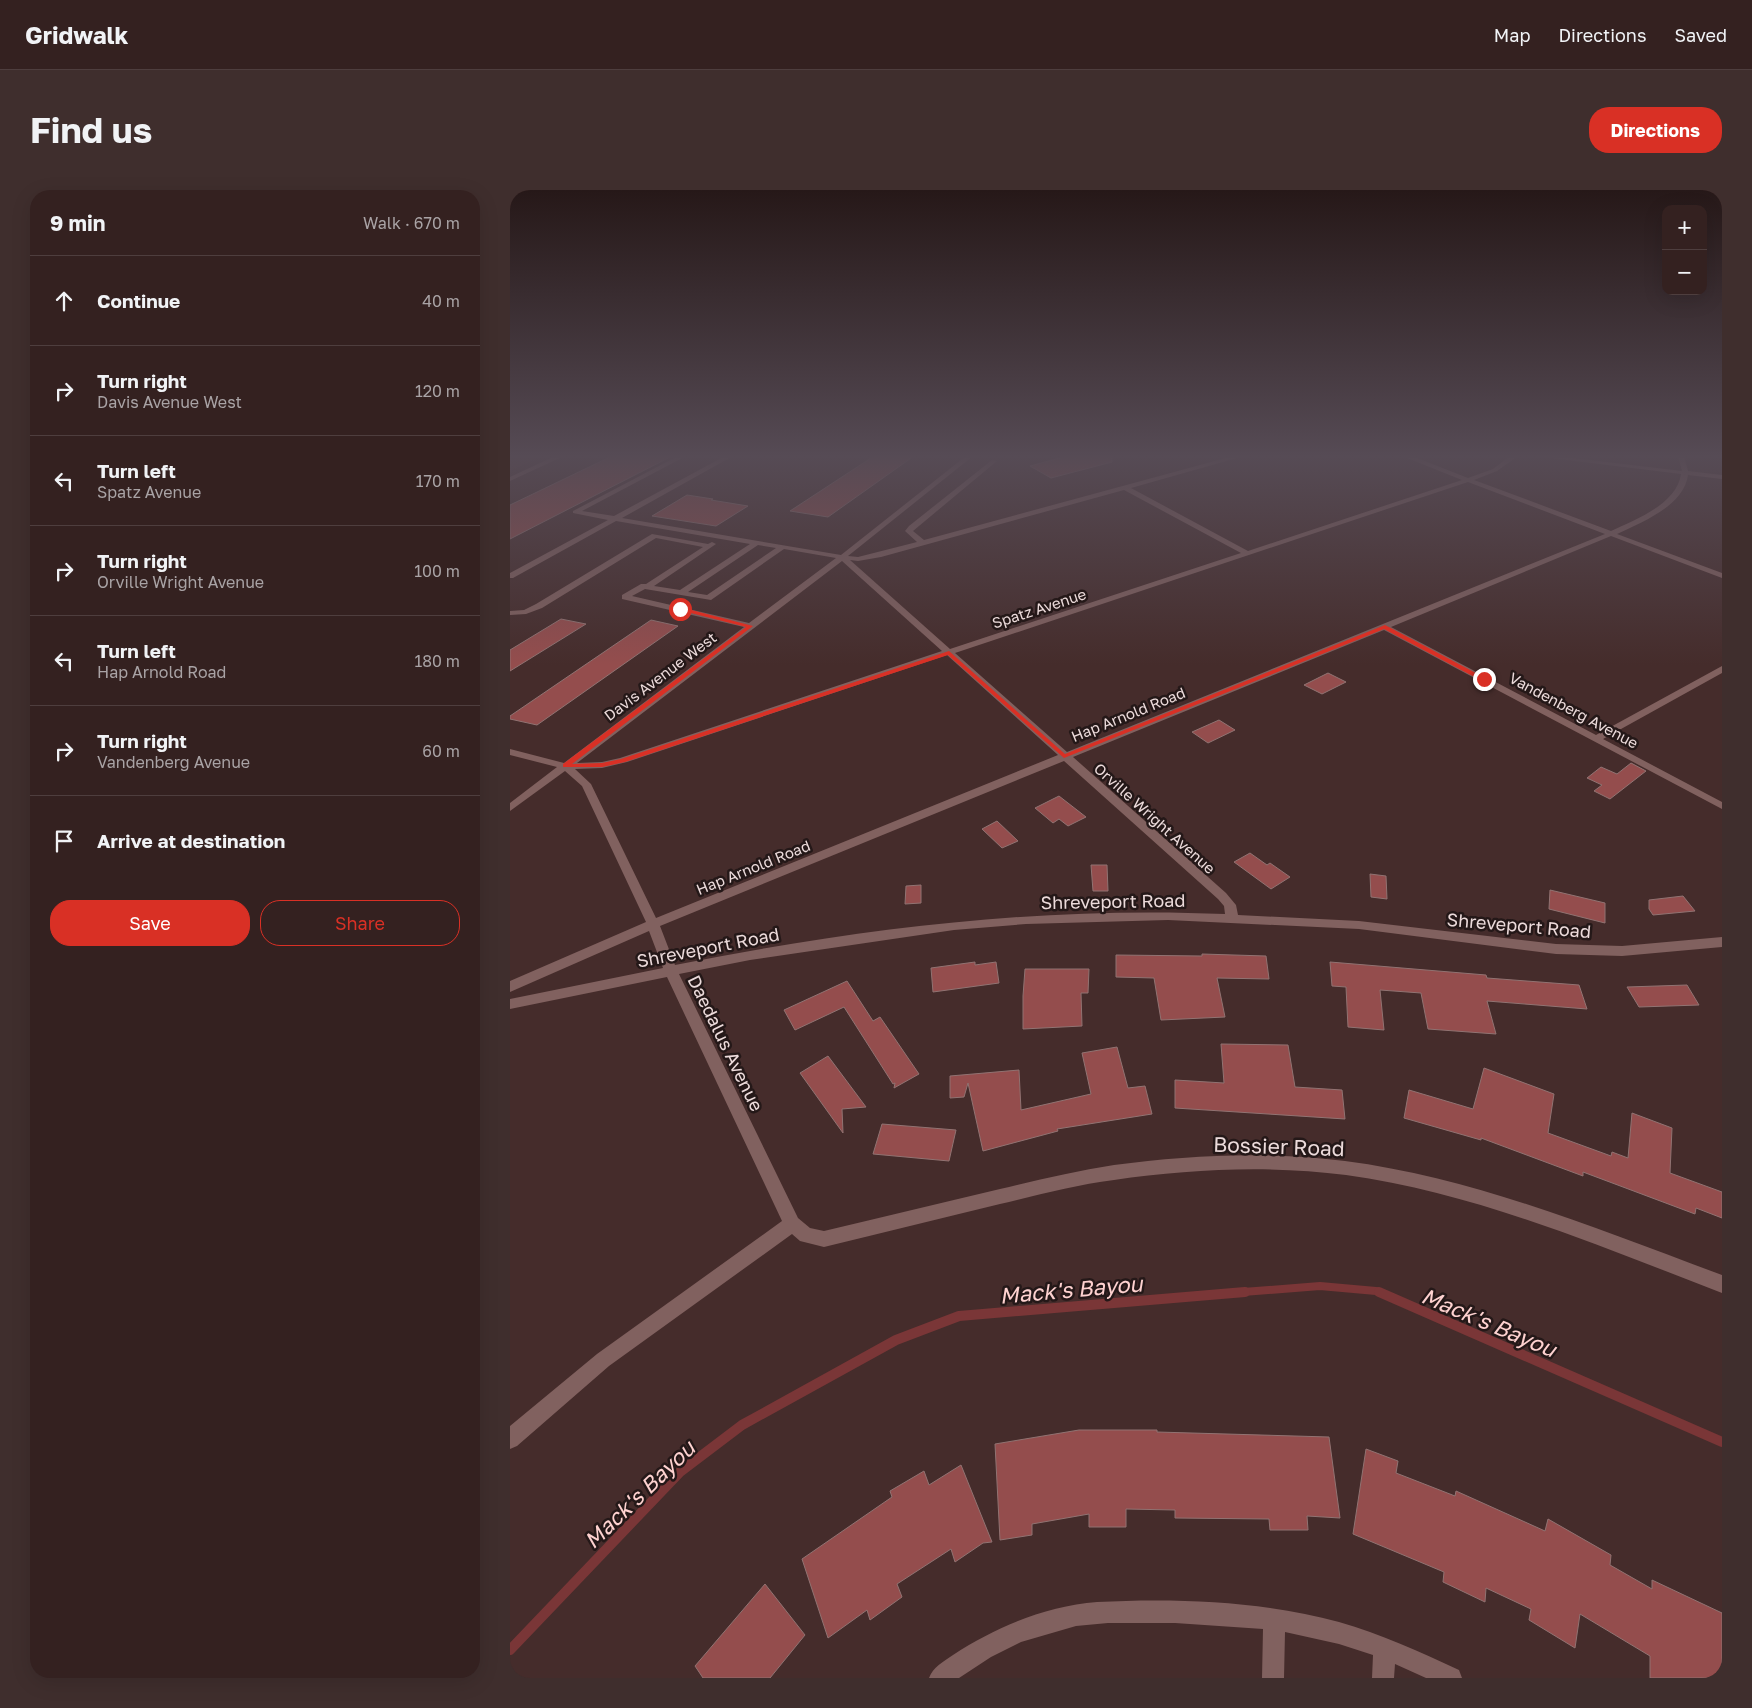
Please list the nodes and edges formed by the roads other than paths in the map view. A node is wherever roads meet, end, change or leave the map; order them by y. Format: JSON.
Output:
{"nodes":[{"id":1,"x":603,"y":525,"type":"edge"},
{"id":2,"x":654,"y":525,"type":"edge"},
{"id":3,"x":882,"y":525,"type":"edge"},
{"id":4,"x":913,"y":525,"type":"edge"},
{"id":5,"x":988,"y":525,"type":"edge"},
{"id":6,"x":1196,"y":525,"type":"edge"},
{"id":7,"x":1330,"y":525,"type":"edge"},
{"id":8,"x":1588,"y":525,"type":"edge"},
{"id":9,"x":1628,"y":525,"type":"edge"},
{"id":10,"x":1611,"y":534,"type":"junction"},
{"id":11,"x":723,"y":537,"type":"junction"},
{"id":12,"x":756,"y":543,"type":"junction"},
{"id":13,"x":923,"y":543,"type":"junction"},
{"id":14,"x":710,"y":546,"type":"junction"},
{"id":15,"x":783,"y":547,"type":"junction"},
{"id":16,"x":1247,"y":553,"type":"junction"},
{"id":17,"x":842,"y":557,"type":"junction"},
{"id":18,"x":510,"y":576,"type":"edge"},
{"id":19,"x":1722,"y":576,"type":"edge"},
{"id":20,"x":648,"y":586,"type":"junction"},
{"id":21,"x":681,"y":593,"type":"junction"},
{"id":22,"x":510,"y":613,"type":"edge"},
{"id":23,"x":750,"y":626,"type":"junction"},
{"id":24,"x":1385,"y":627,"type":"junction"},
{"id":25,"x":949,"y":653,"type":"junction"},
{"id":26,"x":1722,"y":669,"type":"edge"},
{"id":27,"x":1596,"y":739,"type":"junction"},
{"id":28,"x":510,"y":752,"type":"edge"},
{"id":29,"x":1064,"y":756,"type":"junction"},
{"id":30,"x":566,"y":766,"type":"junction"},
{"id":31,"x":1722,"y":806,"type":"edge"},
{"id":32,"x":510,"y":808,"type":"edge"},
{"id":33,"x":1232,"y":918,"type":"junction"},
{"id":34,"x":653,"y":924,"type":"junction"},
{"id":35,"x":1722,"y":942,"type":"edge"},
{"id":36,"x":671,"y":972,"type":"junction"},
{"id":37,"x":510,"y":987,"type":"edge"},
{"id":38,"x":510,"y":1004,"type":"edge"},
{"id":39,"x":792,"y":1224,"type":"junction"},
{"id":40,"x":1722,"y":1284,"type":"edge"},
{"id":41,"x":510,"y":1439,"type":"edge"},
{"id":42,"x":1274,"y":1619,"type":"junction"},
{"id":43,"x":1384,"y":1648,"type":"junction"},
{"id":44,"x":940,"y":1678,"type":"edge"},
{"id":45,"x":1273,"y":1678,"type":"edge"},
{"id":46,"x":1383,"y":1678,"type":"edge"},
{"id":47,"x":1451,"y":1678,"type":"edge"}],
"edges":[{"from":1,"to":18,"type":"street"},
{"from":2,"to":11,"type":"street"},
{"from":3,"to":17,"type":"street","name":"Davis Avenue West"},
{"from":4,"to":13,"type":"street"},
{"from":5,"to":13,"type":"street"},
{"from":6,"to":16,"type":"street"},
{"from":7,"to":16,"type":"street","name":"Spatz Avenue"},
{"from":8,"to":10,"type":"street"},
{"from":9,"to":10,"type":"street","name":"Hap Arnold Road"},
{"from":10,"to":19,"type":"street"},
{"from":10,"to":24,"type":"street","name":"Hap Arnold Road"},
{"from":11,"to":12,"type":"street"},
{"from":11,"to":14,"type":"street"},
{"from":12,"to":15,"type":"street"},
{"from":12,"to":21,"type":"street"},
{"from":13,"to":17,"type":"street"},
{"from":14,"to":20,"type":"street"},
{"from":14,"to":22,"type":"street"},
{"from":15,"to":17,"type":"street"},
{"from":15,"to":21,"type":"street"},
{"from":16,"to":25,"type":"street","name":"Spatz Avenue"},
{"from":17,"to":23,"type":"street","name":"Davis Avenue West"},
{"from":17,"to":25,"type":"street","name":"Orville Wright Avenue"},
{"from":20,"to":21,"type":"street"},
{"from":20,"to":23,"type":"street"},
{"from":23,"to":30,"type":"street","name":"Davis Avenue West"},
{"from":24,"to":27,"type":"street","name":"Vandenberg Avenue"},
{"from":24,"to":29,"type":"street","name":"Hap Arnold Road"},
{"from":25,"to":29,"type":"street","name":"Orville Wright Avenue"},
{"from":25,"to":30,"type":"street","name":"Spatz Avenue"},
{"from":26,"to":27,"type":"street"},
{"from":27,"to":31,"type":"street","name":"Vandenberg Avenue"},
{"from":28,"to":30,"type":"street","name":"Daedalus Avenue"},
{"from":29,"to":33,"type":"street","name":"Orville Wright Avenue"},
{"from":29,"to":34,"type":"street","name":"Hap Arnold Road"},
{"from":30,"to":32,"type":"street","name":"Davis Avenue West"},
{"from":30,"to":34,"type":"street","name":"Daedalus Avenue"},
{"from":33,"to":35,"type":"street","name":"Shreveport Road"},
{"from":33,"to":36,"type":"street","name":"Shreveport Road"},
{"from":34,"to":36,"type":"street","name":"Daedalus Avenue"},
{"from":34,"to":37,"type":"street","name":"Hap Arnold Road"},
{"from":36,"to":38,"type":"street","name":"Shreveport Road"},
{"from":36,"to":39,"type":"street","name":"Daedalus Avenue"},
{"from":39,"to":40,"type":"street","name":"Bossier Road"},
{"from":39,"to":41,"type":"street"},
{"from":42,"to":43,"type":"street"},
{"from":42,"to":44,"type":"street"},
{"from":42,"to":45,"type":"street"},
{"from":43,"to":46,"type":"street"},
{"from":43,"to":47,"type":"street"}]}
